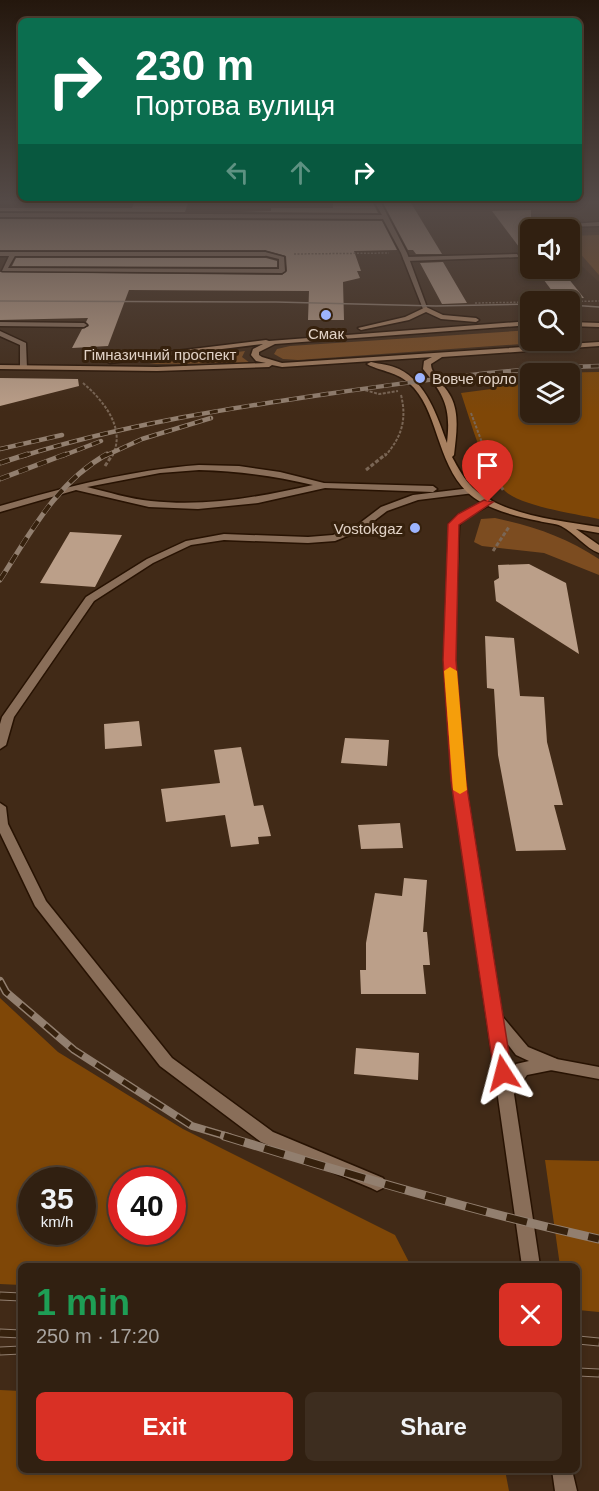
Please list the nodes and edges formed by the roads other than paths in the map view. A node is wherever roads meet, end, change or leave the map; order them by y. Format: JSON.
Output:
{"nodes":[{"id":1,"x":412,"y":273,"type":"edge"},
{"id":2,"x":426,"y":309,"type":"junction"},
{"id":3,"x":520,"y":322,"type":"edge"},
{"id":4,"x":0,"y":324,"type":"edge"},
{"id":5,"x":520,"y":324,"type":"edge"},
{"id":6,"x":580,"y":324,"type":"edge"},
{"id":7,"x":84,"y":325,"type":"dead end"},
{"id":8,"x":599,"y":325,"type":"edge"},
{"id":9,"x":0,"y":333,"type":"edge"},
{"id":10,"x":306,"y":338,"type":"junction"},
{"id":11,"x":273,"y":342,"type":"junction"},
{"id":12,"x":599,"y":344,"type":"edge"},
{"id":13,"x":580,"y":345,"type":"edge"},
{"id":14,"x":520,"y":349,"type":"edge"},
{"id":15,"x":441,"y":355,"type":"junction"},
{"id":16,"x":346,"y":361,"type":"junction"},
{"id":17,"x":282,"y":365,"type":"junction"},
{"id":18,"x":0,"y":367,"type":"edge"},
{"id":19,"x":24,"y":367,"type":"junction"},
{"id":20,"x":38,"y":367,"type":"junction"},
{"id":21,"x":450,"y":456,"type":"junction"},
{"id":22,"x":325,"y":485,"type":"junction"},
{"id":23,"x":78,"y":488,"type":"junction"},
{"id":24,"x":471,"y":491,"type":"junction"},
{"id":25,"x":488,"y":502,"type":"junction"},
{"id":26,"x":0,"y":509,"type":"edge"},
{"id":27,"x":561,"y":523,"type":"junction"},
{"id":28,"x":599,"y":530,"type":"edge"},
{"id":29,"x":599,"y":550,"type":"edge"},
{"id":30,"x":0,"y":745,"type":"edge"},
{"id":31,"x":0,"y":807,"type":"edge"},
{"id":32,"x":495,"y":1018,"type":"junction"},
{"id":33,"x":551,"y":1064,"type":"junction"},
{"id":34,"x":599,"y":1073,"type":"edge"},
{"id":35,"x":506,"y":1092,"type":"junction"},
{"id":36,"x":377,"y":1183,"type":"dead end"},
{"id":37,"x":531,"y":1263,"type":"edge"},
{"id":38,"x":563,"y":1473,"type":"edge"},
{"id":39,"x":566,"y":1491,"type":"edge"}],
"edges":[{"from":1,"to":2,"type":"street"},
{"from":2,"to":3,"type":"main road"},
{"from":2,"to":10,"type":"main road"},
{"from":4,"to":7,"type":"street"},
{"from":5,"to":10,"type":"main road"},
{"from":6,"to":8,"type":"main road"},
{"from":9,"to":19,"type":"street"},
{"from":10,"to":11,"type":"main road","name":"Гімназичний проспект"},
{"from":11,"to":17,"type":"main road"},
{"from":11,"to":20,"type":"main road","name":"Гімназичний проспект"},
{"from":12,"to":13,"type":"main road"},
{"from":14,"to":15,"type":"main road"},
{"from":15,"to":16,"type":"main road"},
{"from":15,"to":21,"type":"main road"},
{"from":16,"to":17,"type":"main road","name":"Гімназичний проспект"},
{"from":16,"to":21,"type":"main road"},
{"from":17,"to":20,"type":"main road","name":"Гімназичний проспект"},
{"from":18,"to":19,"type":"main road","name":"Гімназичний проспект"},
{"from":19,"to":20,"type":"main road","name":"Гімназичний проспект"},
{"from":21,"to":24,"type":"main road"},
{"from":22,"to":23,"type":"street"},
{"from":22,"to":23,"type":"street"},
{"from":22,"to":24,"type":"street"},
{"from":23,"to":26,"type":"street"},
{"from":24,"to":25,"type":"main road"},
{"from":24,"to":30,"type":"street"},
{"from":25,"to":27,"type":"main road"},
{"from":25,"to":32,"type":"street"},
{"from":27,"to":28,"type":"main road"},
{"from":27,"to":29,"type":"main road"},
{"from":31,"to":36,"type":"street"},
{"from":32,"to":33,"type":"street"},
{"from":32,"to":35,"type":"street"},
{"from":33,"to":34,"type":"street"},
{"from":33,"to":35,"type":"street"},
{"from":35,"to":37,"type":"street"},
{"from":38,"to":39,"type":"street"}]}
